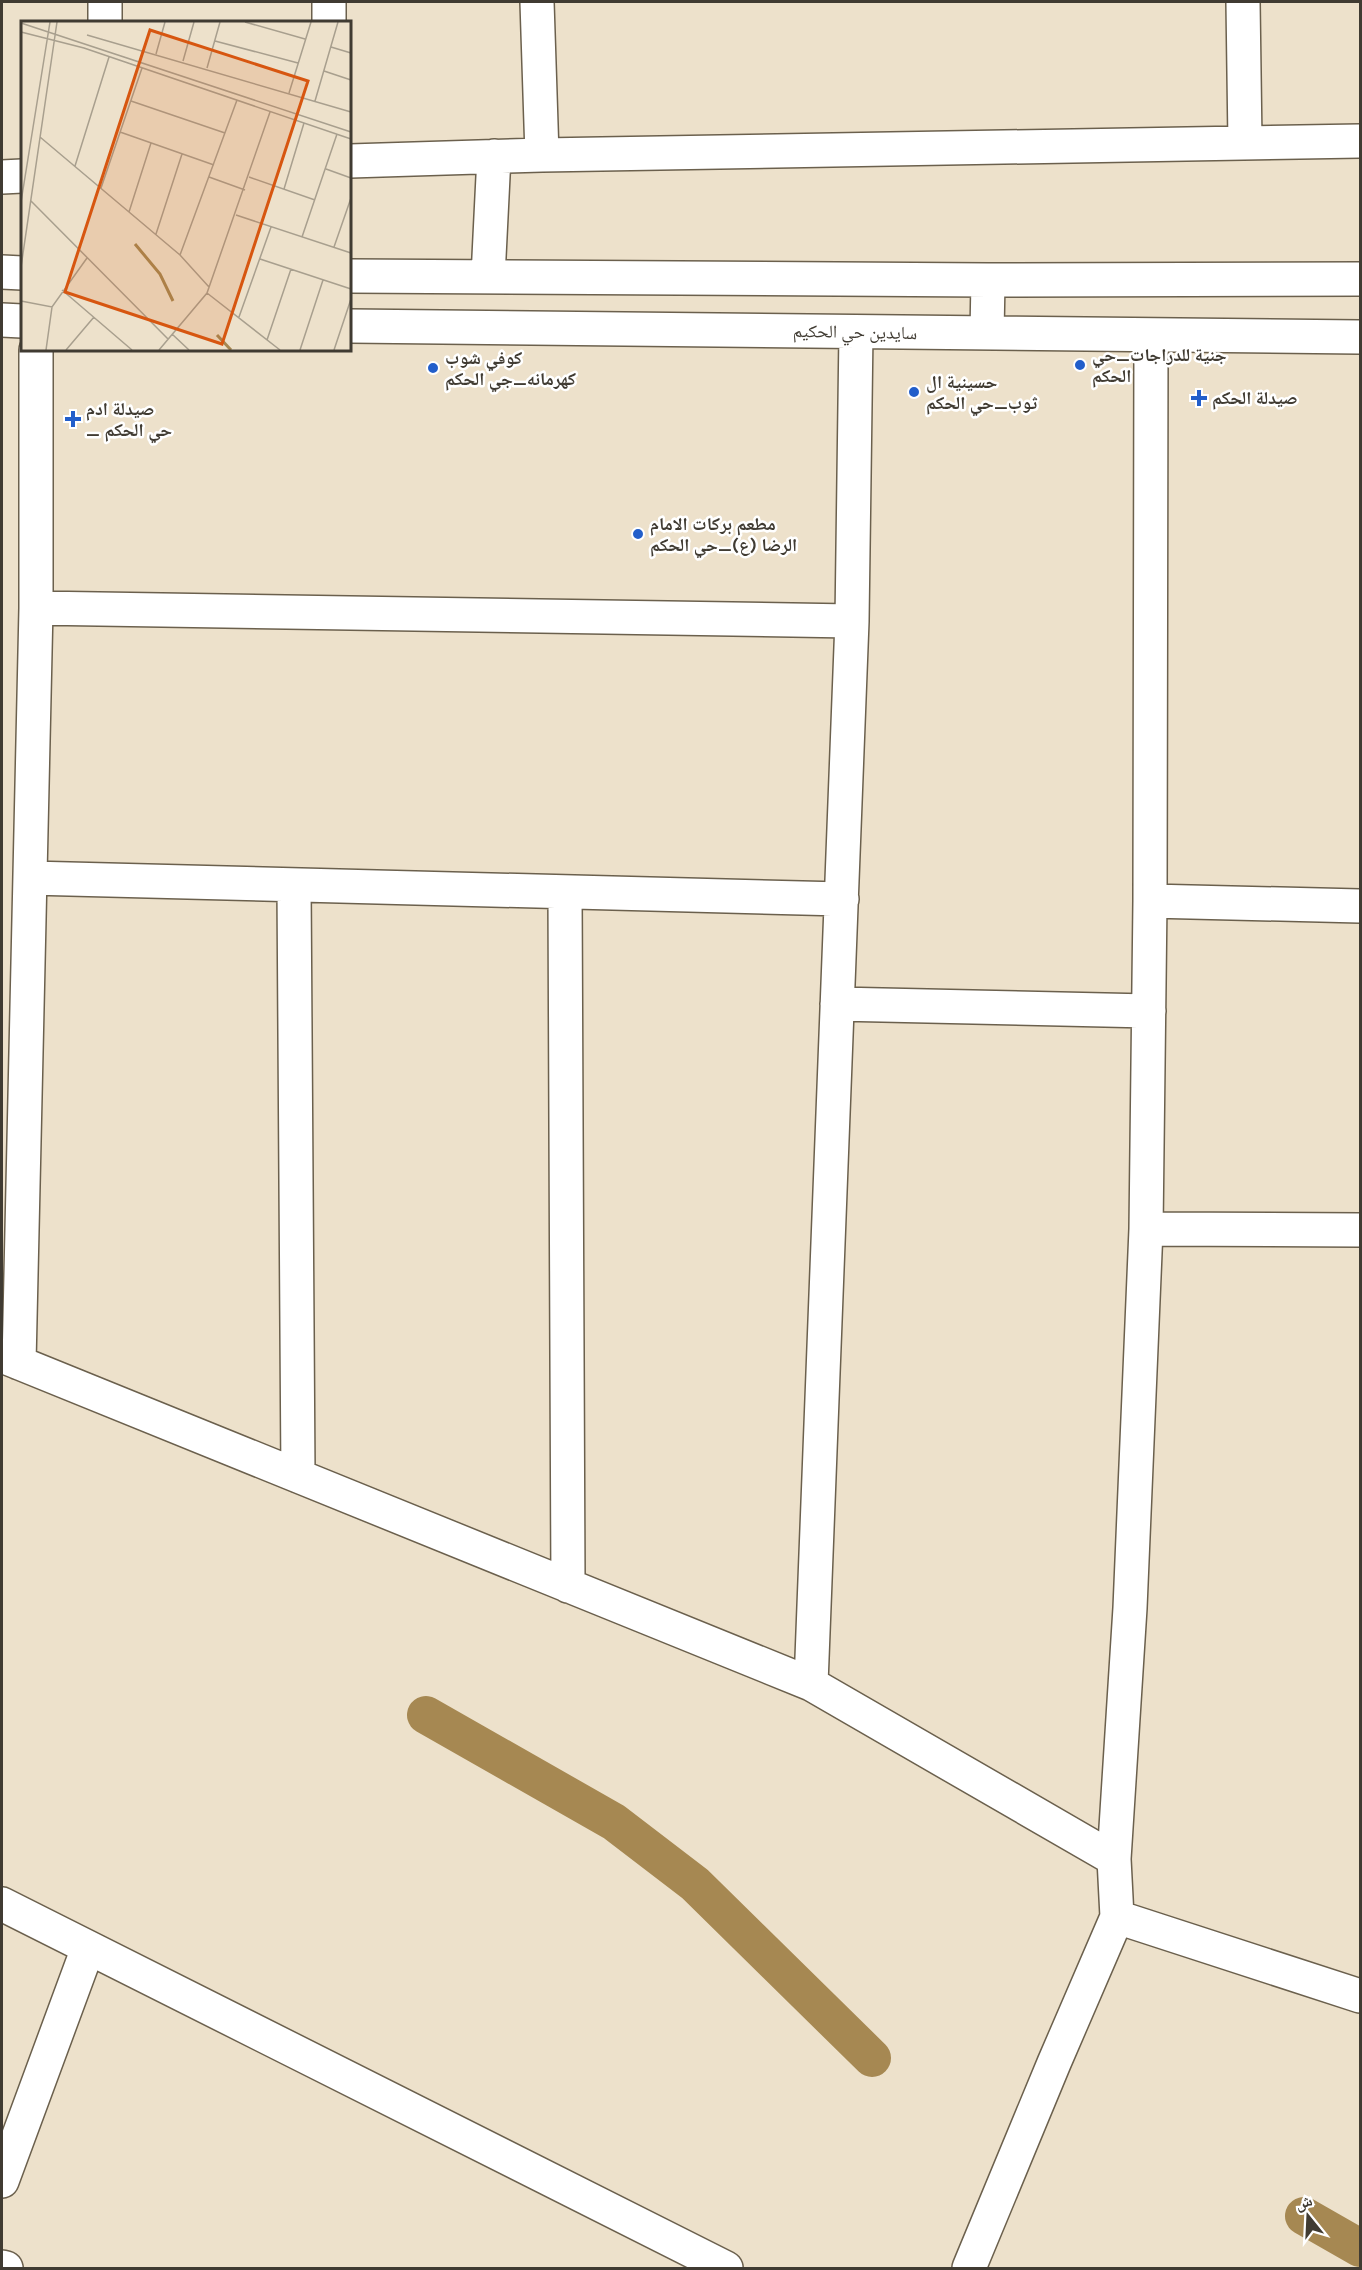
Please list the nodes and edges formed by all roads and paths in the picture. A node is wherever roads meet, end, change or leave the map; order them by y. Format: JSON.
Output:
{"nodes":[{"id":1,"x":105,"y":2,"type":"edge"},
{"id":2,"x":328,"y":2,"type":"edge"},
{"id":3,"x":537,"y":2,"type":"edge"},
{"id":4,"x":1243,"y":2,"type":"edge"},
{"id":5,"x":105,"y":21,"type":"edge"},
{"id":6,"x":329,"y":21,"type":"edge"},
{"id":7,"x":1360,"y":141,"type":"edge"},
{"id":8,"x":1245,"y":143,"type":"junction"},
{"id":9,"x":542,"y":155,"type":"junction"},
{"id":10,"x":494,"y":156,"type":"junction"},
{"id":11,"x":351,"y":161,"type":"edge"},
{"id":12,"x":21,"y":176,"type":"edge"},
{"id":13,"x":2,"y":177,"type":"edge"},
{"id":14,"x":2,"y":272,"type":"edge"},
{"id":15,"x":21,"y":273,"type":"edge"},
{"id":16,"x":351,"y":276,"type":"edge"},
{"id":17,"x":488,"y":277,"type":"junction"},
{"id":18,"x":1360,"y":279,"type":"edge"},
{"id":19,"x":988,"y":280,"type":"junction"},
{"id":20,"x":2,"y":320,"type":"edge"},
{"id":21,"x":21,"y":321,"type":"edge"},
{"id":22,"x":351,"y":326,"type":"edge"},
{"id":23,"x":856,"y":332,"type":"junction"},
{"id":24,"x":987,"y":333,"type":"junction"},
{"id":25,"x":1150,"y":335,"type":"junction"},
{"id":26,"x":1360,"y":337,"type":"edge"},
{"id":27,"x":36,"y":351,"type":"edge"},
{"id":28,"x":36,"y":608,"type":"junction"},
{"id":29,"x":852,"y":621,"type":"junction"},
{"id":30,"x":30,"y":878,"type":"junction"},
{"id":31,"x":294,"y":885,"type":"junction"},
{"id":32,"x":565,"y":892,"type":"junction"},
{"id":33,"x":842,"y":899,"type":"junction"},
{"id":34,"x":1150,"y":901,"type":"junction"},
{"id":35,"x":1360,"y":906,"type":"edge"},
{"id":36,"x":837,"y":1004,"type":"junction"},
{"id":37,"x":1149,"y":1011,"type":"junction"},
{"id":38,"x":1146,"y":1229,"type":"junction"},
{"id":39,"x":1360,"y":1230,"type":"edge"},
{"id":40,"x":10,"y":1359,"type":"edge"},
{"id":41,"x":298,"y":1476,"type":"junction"},
{"id":42,"x":568,"y":1586,"type":"junction"},
{"id":43,"x":811,"y":1684,"type":"junction"},
{"id":44,"x":1114,"y":1859,"type":"junction"},
{"id":45,"x":2,"y":1904,"type":"edge"},
{"id":46,"x":1117,"y":1917,"type":"junction"},
{"id":47,"x":88,"y":1948,"type":"junction"},
{"id":48,"x":1360,"y":1996,"type":"edge"},
{"id":49,"x":2,"y":2181,"type":"edge"},
{"id":50,"x":2,"y":2267,"type":"edge"},
{"id":51,"x":6,"y":2268,"type":"edge"},
{"id":52,"x":726,"y":2268,"type":"edge"},
{"id":53,"x":969,"y":2268,"type":"edge"}],
"edges":[{"from":1,"to":5,"type":"street"},
{"from":2,"to":6,"type":"street"},
{"from":3,"to":9,"type":"street"},
{"from":4,"to":8,"type":"street"},
{"from":7,"to":8,"type":"street"},
{"from":8,"to":9,"type":"street"},
{"from":9,"to":10,"type":"street"},
{"from":10,"to":11,"type":"street"},
{"from":10,"to":17,"type":"street"},
{"from":12,"to":13,"type":"street"},
{"from":14,"to":15,"type":"street"},
{"from":16,"to":17,"type":"street"},
{"from":17,"to":19,"type":"street"},
{"from":18,"to":19,"type":"street"},
{"from":19,"to":24,"type":"street"},
{"from":20,"to":21,"type":"street"},
{"from":22,"to":23,"type":"street","name":"سايدين حي الحكيم"},
{"from":23,"to":24,"type":"street","name":"سايدين حي الحكيم"},
{"from":23,"to":29,"type":"street"},
{"from":24,"to":25,"type":"street","name":"سايدين حي الحكيم"},
{"from":25,"to":26,"type":"street","name":"سايدين حي الحكيم"},
{"from":25,"to":34,"type":"street"},
{"from":27,"to":28,"type":"street"},
{"from":28,"to":29,"type":"street"},
{"from":28,"to":30,"type":"street"},
{"from":29,"to":33,"type":"street"},
{"from":30,"to":31,"type":"street"},
{"from":30,"to":40,"type":"street"},
{"from":31,"to":32,"type":"street"},
{"from":31,"to":41,"type":"street"},
{"from":32,"to":33,"type":"street"},
{"from":32,"to":42,"type":"street"},
{"from":33,"to":36,"type":"street"},
{"from":34,"to":35,"type":"street"},
{"from":34,"to":37,"type":"street"},
{"from":36,"to":37,"type":"street"},
{"from":36,"to":43,"type":"street"},
{"from":37,"to":38,"type":"street"},
{"from":38,"to":39,"type":"street"},
{"from":38,"to":44,"type":"street"},
{"from":40,"to":41,"type":"street"},
{"from":41,"to":42,"type":"street"},
{"from":42,"to":43,"type":"street"},
{"from":43,"to":44,"type":"street"},
{"from":44,"to":46,"type":"street"},
{"from":45,"to":47,"type":"street"},
{"from":46,"to":48,"type":"street"},
{"from":46,"to":53,"type":"street"},
{"from":47,"to":49,"type":"street"},
{"from":47,"to":52,"type":"street"},
{"from":50,"to":51,"type":"street"}]}
